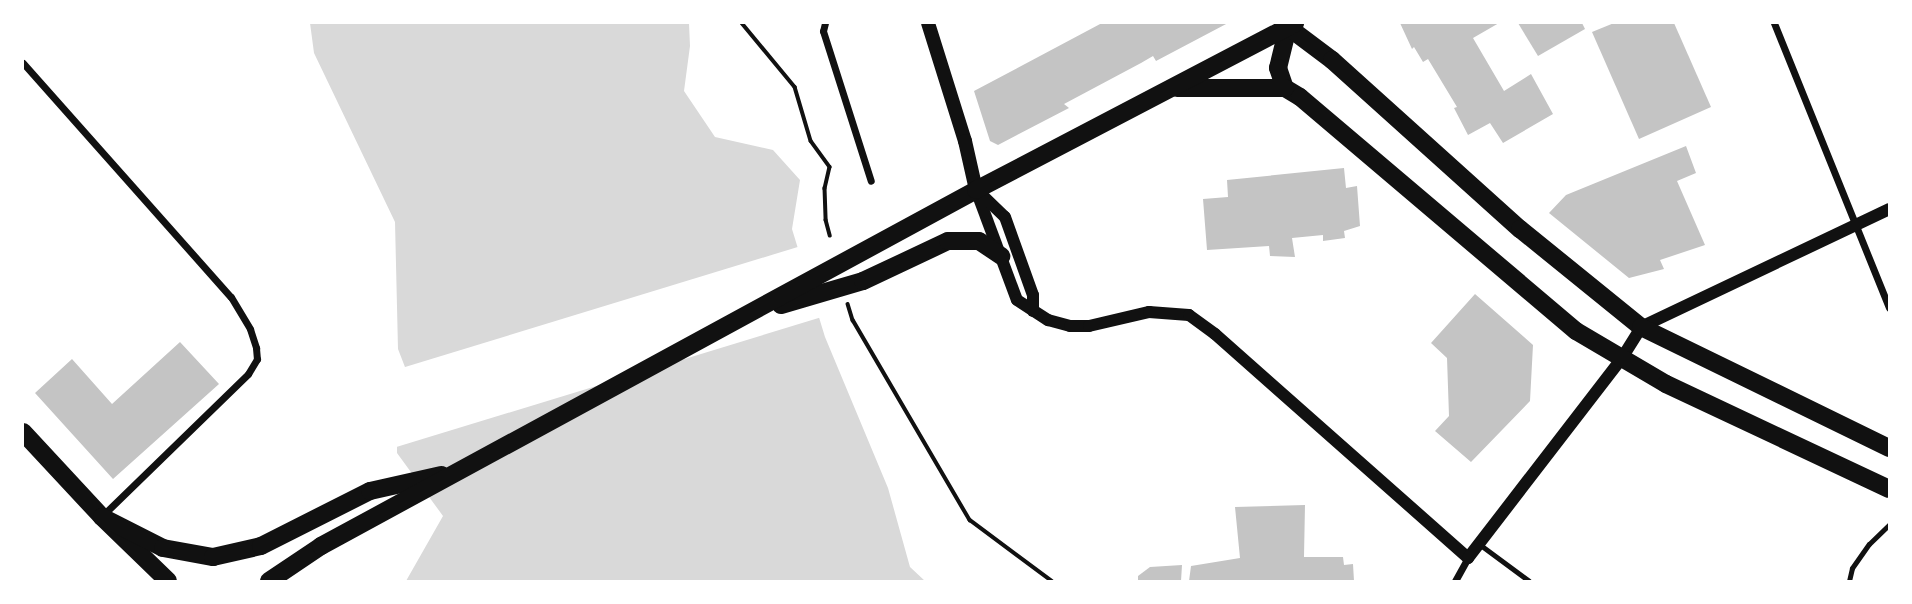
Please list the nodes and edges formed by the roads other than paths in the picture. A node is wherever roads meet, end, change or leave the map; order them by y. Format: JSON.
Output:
{"nodes":[{"id":1,"x":825,"y":23,"type":"edge"},
{"id":2,"x":928,"y":23,"type":"edge"},
{"id":3,"x":1774,"y":23,"type":"edge"},
{"id":4,"x":1289,"y":24,"type":"edge"},
{"id":5,"x":23,"y":63,"type":"edge"},
{"id":6,"x":1285,"y":88,"type":"junction"},
{"id":7,"x":1170,"y":89,"type":"junction"},
{"id":8,"x":871,"y":181,"type":"dead end"},
{"id":9,"x":976,"y":190,"type":"junction"},
{"id":10,"x":1889,"y":209,"type":"edge"},
{"id":11,"x":1854,"y":224,"type":"junction"},
{"id":12,"x":1001,"y":256,"type":"junction"},
{"id":13,"x":1889,"y":308,"type":"edge"},
{"id":14,"x":758,"y":310,"type":"junction"},
{"id":15,"x":1032,"y":311,"type":"junction"},
{"id":16,"x":1641,"y":327,"type":"junction"},
{"id":17,"x":1622,"y":358,"type":"junction"},
{"id":18,"x":23,"y":432,"type":"edge"},
{"id":19,"x":1889,"y":448,"type":"edge"},
{"id":20,"x":457,"y":472,"type":"junction"},
{"id":21,"x":1889,"y":489,"type":"edge"},
{"id":22,"x":102,"y":517,"type":"junction"},
{"id":23,"x":1889,"y":526,"type":"edge"},
{"id":24,"x":1479,"y":544,"type":"junction"},
{"id":25,"x":1468,"y":558,"type":"junction"},
{"id":26,"x":168,"y":581,"type":"edge"},
{"id":27,"x":269,"y":581,"type":"edge"},
{"id":28,"x":1455,"y":581,"type":"edge"},
{"id":29,"x":1529,"y":581,"type":"edge"},
{"id":30,"x":1849,"y":581,"type":"edge"}],
"edges":[{"from":1,"to":8,"type":"street"},
{"from":2,"to":9,"type":"main road"},
{"from":3,"to":11,"type":"street"},
{"from":4,"to":6,"type":"highway"},
{"from":4,"to":7,"type":"highway"},
{"from":4,"to":16,"type":"highway"},
{"from":5,"to":22,"type":"street"},
{"from":6,"to":7,"type":"highway"},
{"from":6,"to":17,"type":"highway"},
{"from":7,"to":9,"type":"highway"},
{"from":9,"to":12,"type":"street"},
{"from":9,"to":14,"type":"highway"},
{"from":9,"to":15,"type":"street"},
{"from":10,"to":11,"type":"street"},
{"from":11,"to":13,"type":"street"},
{"from":11,"to":16,"type":"street"},
{"from":12,"to":14,"type":"highway"},
{"from":12,"to":15,"type":"street"},
{"from":14,"to":20,"type":"highway"},
{"from":15,"to":25,"type":"street"},
{"from":16,"to":17,"type":"street"},
{"from":16,"to":19,"type":"highway"},
{"from":17,"to":21,"type":"highway"},
{"from":17,"to":24,"type":"street"},
{"from":18,"to":22,"type":"highway"},
{"from":20,"to":22,"type":"highway"},
{"from":20,"to":27,"type":"highway"},
{"from":22,"to":26,"type":"highway"},
{"from":23,"to":30,"type":"lane"},
{"from":24,"to":25,"type":"street"},
{"from":24,"to":29,"type":"lane"},
{"from":25,"to":28,"type":"street"}]}
